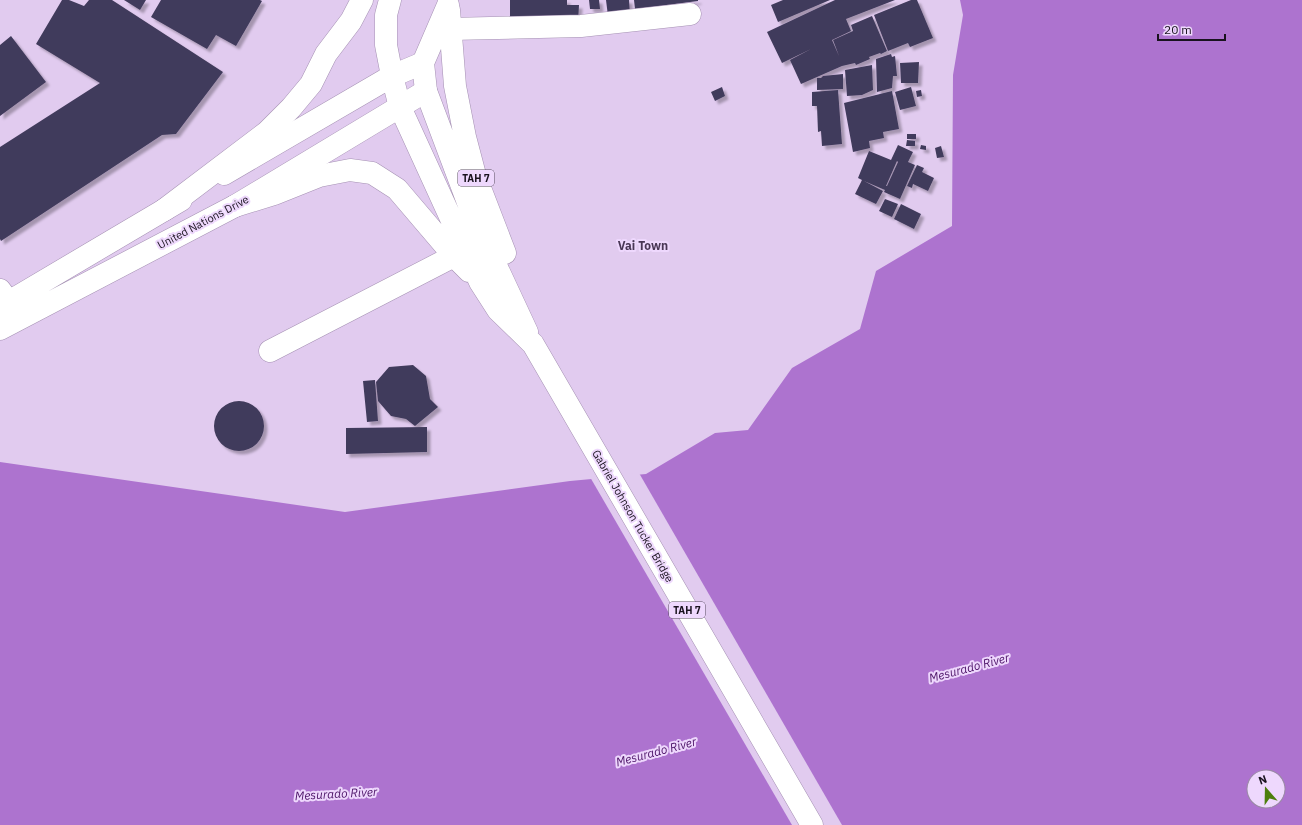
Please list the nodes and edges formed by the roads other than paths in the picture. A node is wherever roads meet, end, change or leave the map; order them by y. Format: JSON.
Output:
{"nodes":[{"id":1,"x":362,"y":0,"type":"edge"},
{"id":2,"x":390,"y":0,"type":"edge"},
{"id":3,"x":448,"y":3,"type":"edge"},
{"id":4,"x":690,"y":14,"type":"dead end"},
{"id":5,"x":450,"y":29,"type":"junction"},
{"id":6,"x":423,"y":63,"type":"junction"},
{"id":7,"x":392,"y":76,"type":"junction"},
{"id":8,"x":426,"y":91,"type":"junction"},
{"id":9,"x":400,"y":107,"type":"junction"},
{"id":10,"x":235,"y":206,"type":"junction"},
{"id":11,"x":164,"y":210,"type":"junction"},
{"id":12,"x":454,"y":256,"type":"junction"},
{"id":13,"x":480,"y":282,"type":"junction"},
{"id":14,"x":3,"y":300,"type":"edge"},
{"id":15,"x":0,"y":329,"type":"edge"},
{"id":16,"x":533,"y":344,"type":"junction"},
{"id":17,"x":270,"y":351,"type":"dead end"},
{"id":18,"x":812,"y":825,"type":"edge"}],
"edges":[{"from":1,"to":11,"type":"main road"},
{"from":2,"to":7,"type":"main road"},
{"from":3,"to":5,"type":"main road","number":"TAH 7"},
{"from":3,"to":6,"type":"main road"},
{"from":4,"to":5,"type":"main road"},
{"from":5,"to":16,"type":"main road","number":"TAH 7"},
{"from":6,"to":7,"type":"main road"},
{"from":6,"to":8,"type":"main road"},
{"from":7,"to":9,"type":"main road"},
{"from":7,"to":11,"type":"main road"},
{"from":8,"to":9,"type":"main road","name":"United Nations Drive"},
{"from":8,"to":16,"type":"main road"},
{"from":9,"to":10,"type":"main road","name":"United Nations Drive"},
{"from":9,"to":13,"type":"main road"},
{"from":10,"to":12,"type":"main road"},
{"from":10,"to":15,"type":"main road","name":"United Nations Drive"},
{"from":11,"to":14,"type":"main road"},
{"from":12,"to":13,"type":"main road"},
{"from":12,"to":17,"type":"main road"},
{"from":13,"to":16,"type":"main road"},
{"from":16,"to":18,"type":"main road","name":"Gabriel Johnson Tucker Bridge","number":"TAH 7"}]}
